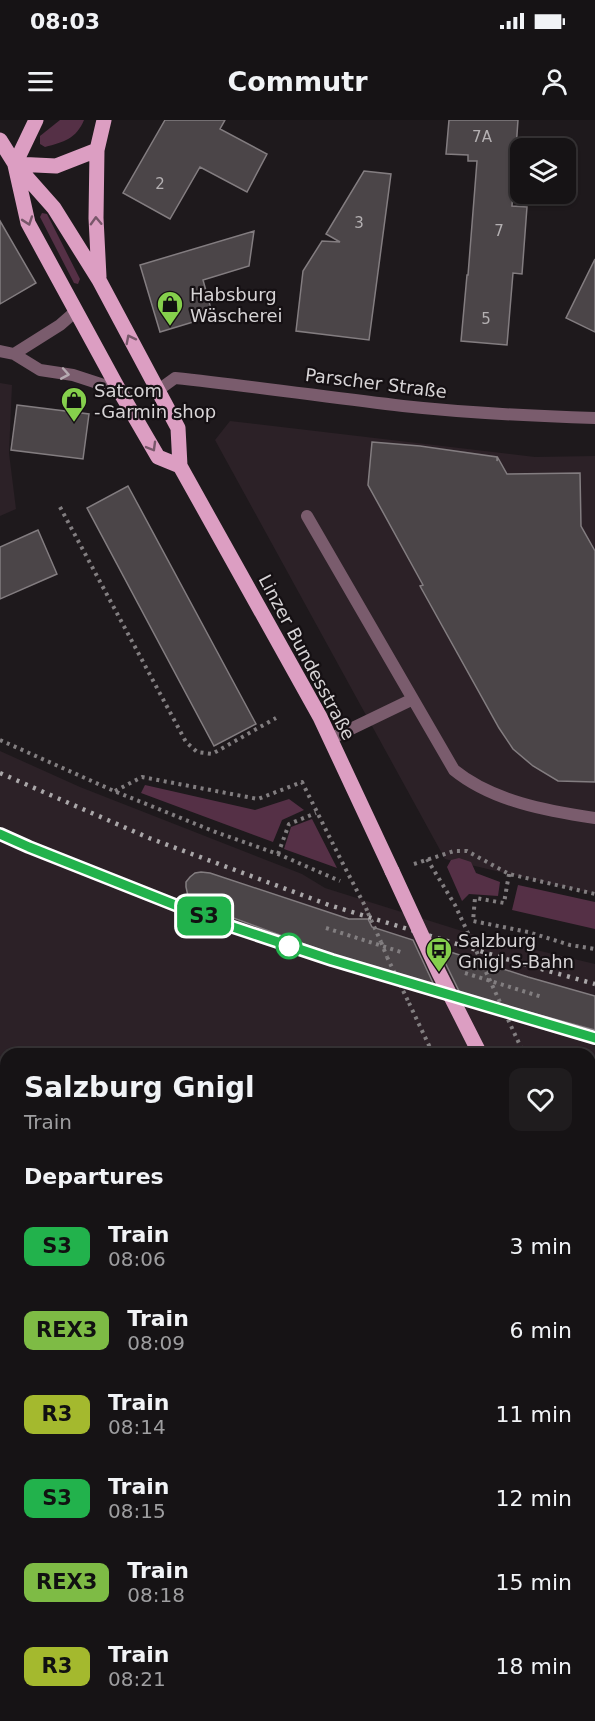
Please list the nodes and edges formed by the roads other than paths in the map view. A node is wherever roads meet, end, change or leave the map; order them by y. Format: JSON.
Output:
{"nodes":[{"id":1,"x":36,"y":120,"type":"edge"},
{"id":2,"x":104,"y":120,"type":"edge"},
{"id":3,"x":0,"y":140,"type":"edge"},
{"id":4,"x":97,"y":150,"type":"junction"},
{"id":5,"x":15,"y":164,"type":"junction"},
{"id":6,"x":99,"y":280,"type":"junction"},
{"id":7,"x":76,"y":311,"type":"junction"},
{"id":8,"x":0,"y":351,"type":"edge"},
{"id":9,"x":14,"y":354,"type":"junction"},
{"id":10,"x":119,"y":390,"type":"junction"},
{"id":11,"x":157,"y":391,"type":"junction"},
{"id":12,"x":595,"y":418,"type":"edge"},
{"id":13,"x":180,"y":466,"type":"junction"},
{"id":14,"x":307,"y":516,"type":"dead end"},
{"id":15,"x":413,"y":699,"type":"junction"},
{"id":16,"x":330,"y":739,"type":"junction"},
{"id":17,"x":595,"y":818,"type":"edge"},
{"id":18,"x":477,"y":1048,"type":"edge"}],
"edges":[{"from":1,"to":5,"type":"main road"},
{"from":2,"to":4,"type":"main road"},
{"from":3,"to":5,"type":"main road","name":"Linzer Bundesstraße"},
{"from":4,"to":5,"type":"main road"},
{"from":6,"to":4,"type":"main road","one_way":true},
{"from":5,"to":6,"type":"main road","name":"Linzer Bundesstraße"},
{"from":5,"to":7,"type":"main road","name":"Linzer Bundesstraße","one_way":true},
{"from":11,"to":6,"type":"main road","name":"Linzer Bundesstraße","one_way":true},
{"from":7,"to":9,"type":"street"},
{"from":7,"to":10,"type":"main road","name":"Linzer Bundesstraße"},
{"from":8,"to":9,"type":"street"},
{"from":9,"to":10,"type":"street","one_way":true},
{"from":10,"to":13,"type":"main road","name":"Linzer Bundesstraße","one_way":true},
{"from":11,"to":12,"type":"street","name":"Parscher Straße"},
{"from":11,"to":13,"type":"main road","name":"Linzer Bundesstraße"},
{"from":13,"to":16,"type":"main road","name":"Linzer Bundesstraße"},
{"from":14,"to":15,"type":"street"},
{"from":15,"to":16,"type":"street"},
{"from":15,"to":17,"type":"street"},
{"from":16,"to":18,"type":"main road","name":"Linzer Bundesstraße","bridge":true}]}
